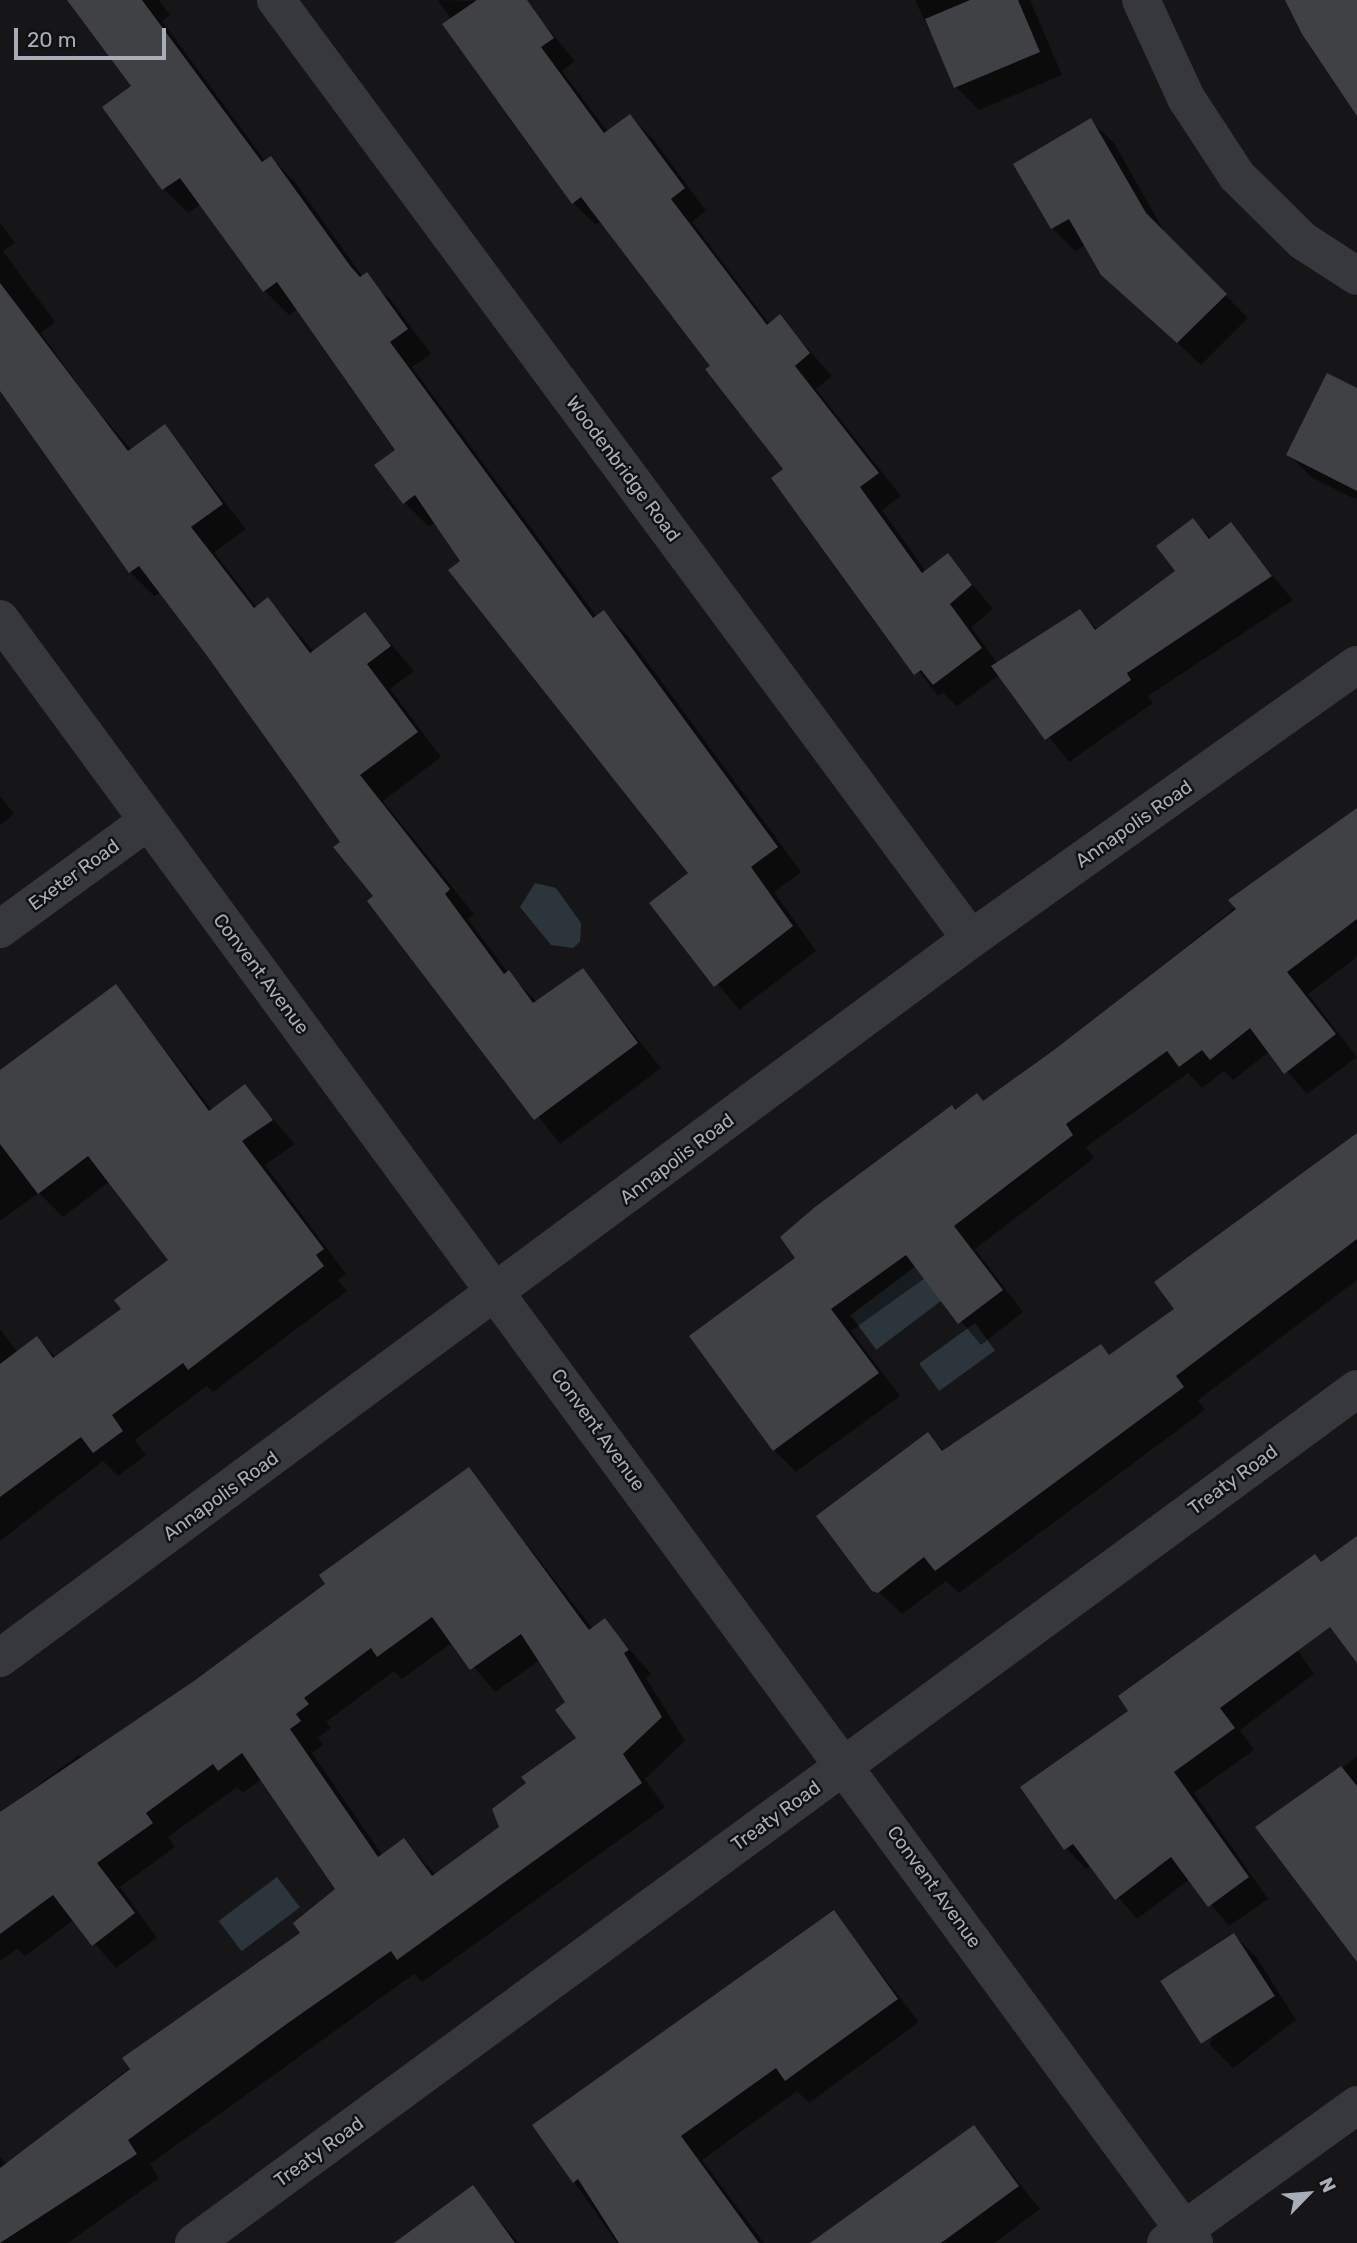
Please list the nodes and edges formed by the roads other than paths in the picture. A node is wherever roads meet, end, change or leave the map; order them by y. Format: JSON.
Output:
{"nodes":[{"id":1,"x":275,"y":0,"type":"edge"},
{"id":2,"x":1141,"y":0,"type":"edge"},
{"id":3,"x":1357,"y":276,"type":"edge"},
{"id":4,"x":0,"y":620,"type":"edge"},
{"id":5,"x":1357,"y":665,"type":"edge"},
{"id":6,"x":148,"y":821,"type":"junction"},
{"id":7,"x":0,"y":929,"type":"edge"},
{"id":8,"x":971,"y":939,"type":"junction"},
{"id":9,"x":497,"y":1293,"type":"junction"},
{"id":10,"x":1357,"y":1389,"type":"edge"},
{"id":11,"x":0,"y":1658,"type":"edge"},
{"id":12,"x":844,"y":1766,"type":"junction"},
{"id":13,"x":1357,"y":2105,"type":"edge"},
{"id":14,"x":1182,"y":2239,"type":"edge"},
{"id":15,"x":194,"y":2243,"type":"edge"}],
"edges":[{"from":1,"to":8,"type":"street","name":"Woodenbridge Road"},
{"from":2,"to":3,"type":"street"},
{"from":4,"to":6,"type":"street","name":"Convent Avenue"},
{"from":5,"to":8,"type":"street","name":"Annapolis Road"},
{"from":6,"to":7,"type":"street","name":"Exeter Road"},
{"from":6,"to":9,"type":"street","name":"Convent Avenue"},
{"from":8,"to":9,"type":"street","name":"Annapolis Road"},
{"from":9,"to":11,"type":"street","name":"Annapolis Road"},
{"from":9,"to":12,"type":"street","name":"Convent Avenue"},
{"from":10,"to":12,"type":"street","name":"Treaty Road"},
{"from":12,"to":14,"type":"street","name":"Convent Avenue"},
{"from":12,"to":15,"type":"street","name":"Treaty Road"},
{"from":13,"to":14,"type":"street"}]}
